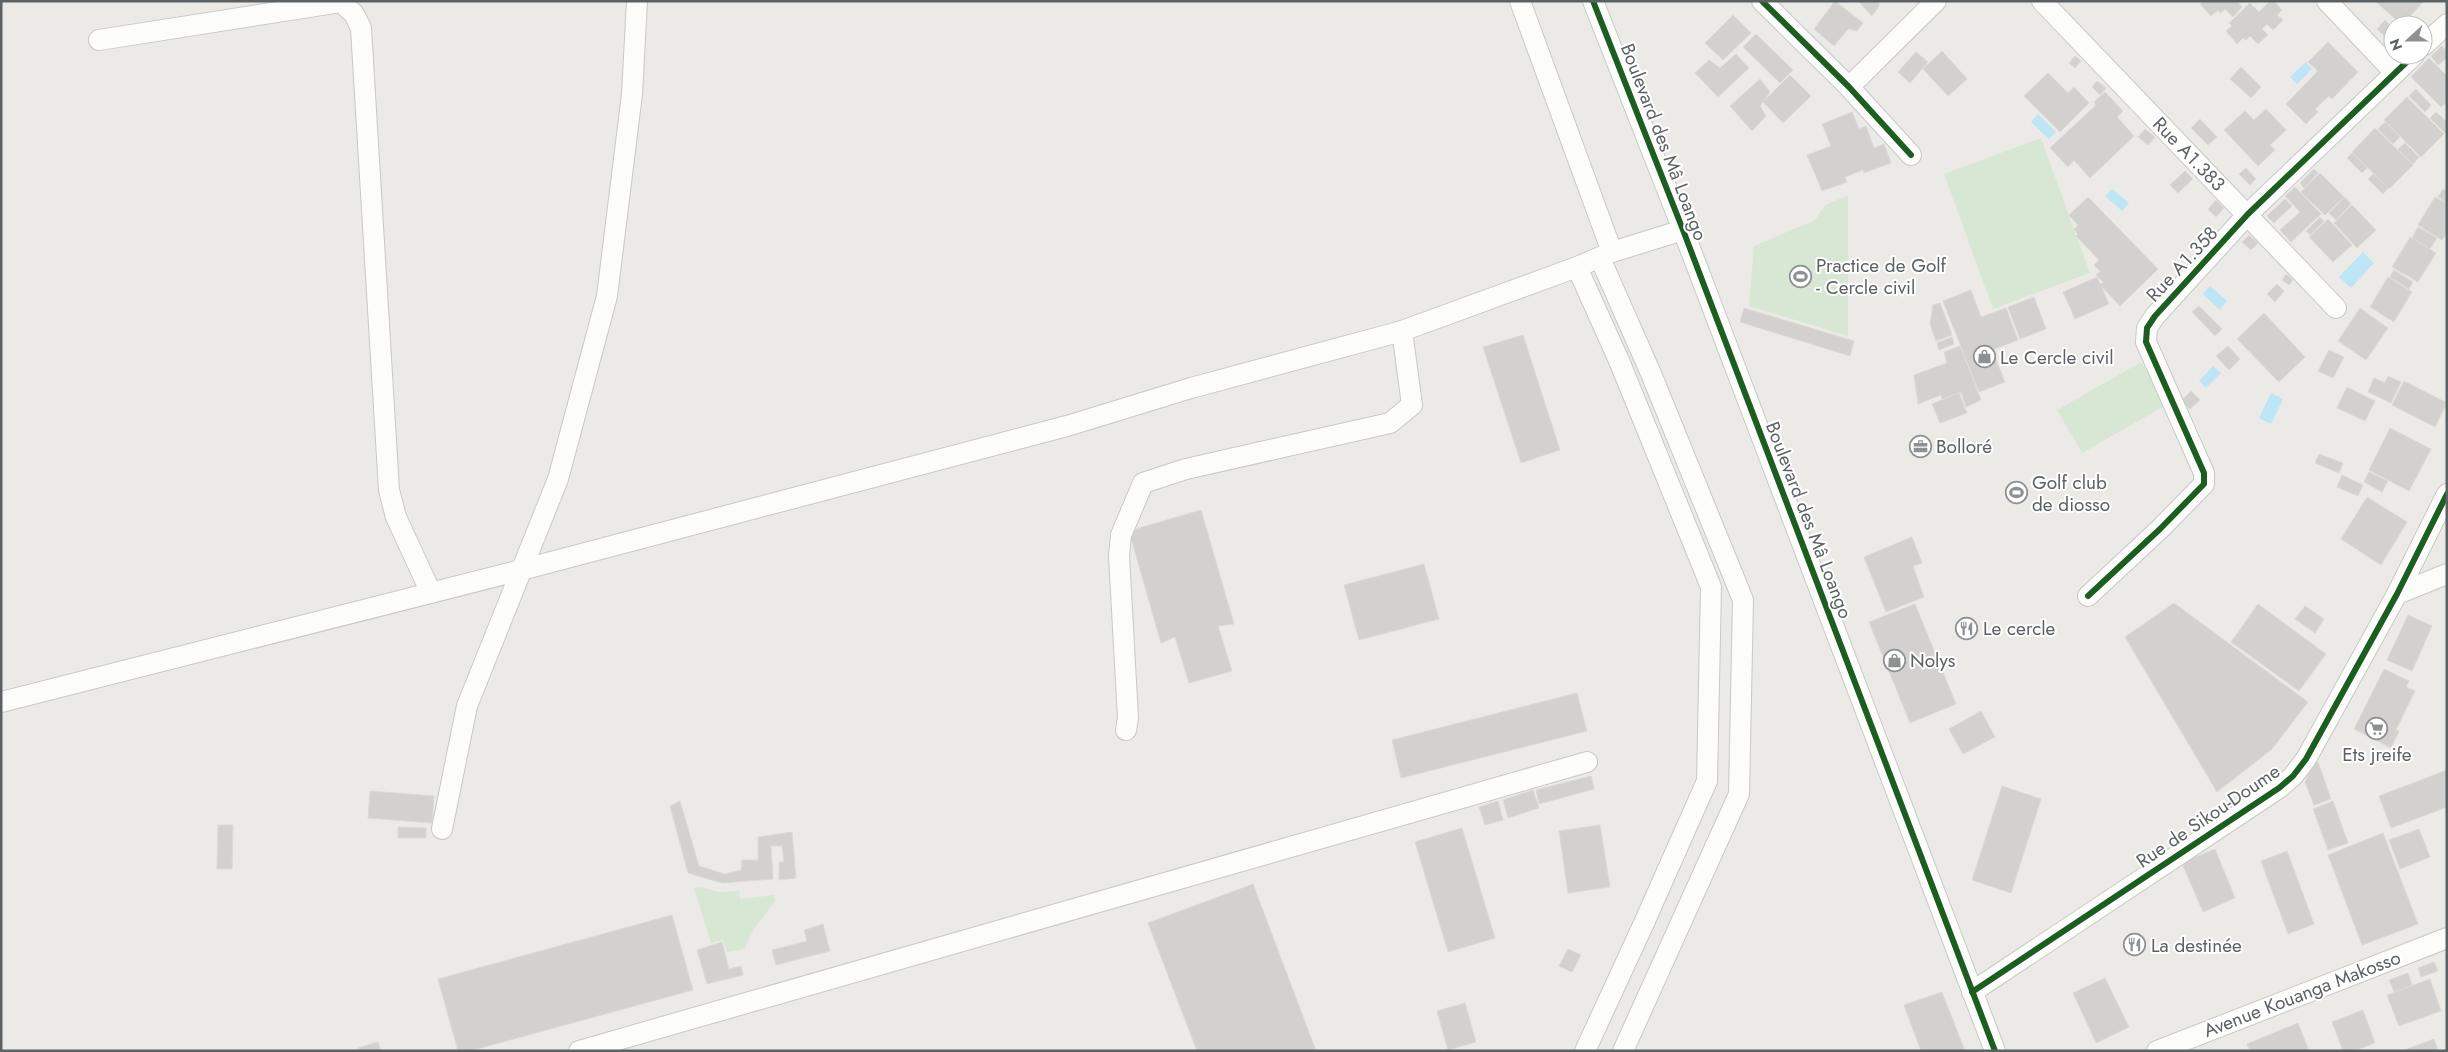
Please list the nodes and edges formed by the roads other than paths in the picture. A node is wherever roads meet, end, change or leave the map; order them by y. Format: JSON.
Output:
{"nodes":[{"id":1,"x":636,"y":1,"type":"edge"},
{"id":2,"x":1520,"y":1,"type":"edge"},
{"id":3,"x":1593,"y":1,"type":"edge"},
{"id":4,"x":1762,"y":1,"type":"edge"},
{"id":5,"x":1936,"y":1,"type":"edge"},
{"id":6,"x":2042,"y":1,"type":"edge"},
{"id":7,"x":2328,"y":1,"type":"edge"},
{"id":8,"x":2447,"y":24,"type":"edge"},
{"id":9,"x":2433,"y":37,"type":"edge"},
{"id":10,"x":98,"y":40,"type":"dead end"},
{"id":11,"x":2403,"y":65,"type":"edge"},
{"id":12,"x":2395,"y":73,"type":"junction"},
{"id":13,"x":1849,"y":87,"type":"junction"},
{"id":14,"x":1911,"y":155,"type":"dead end"},
{"id":15,"x":2248,"y":214,"type":"junction"},
{"id":16,"x":1683,"y":230,"type":"junction"},
{"id":17,"x":1606,"y":255,"type":"junction"},
{"id":18,"x":1577,"y":267,"type":"junction"},
{"id":19,"x":2336,"y":308,"type":"dead end"},
{"id":20,"x":1402,"y":331,"type":"junction"},
{"id":21,"x":2447,"y":494,"type":"edge"},
{"id":22,"x":521,"y":570,"type":"junction"},
{"id":23,"x":2447,"y":574,"type":"edge"},
{"id":24,"x":431,"y":593,"type":"junction"},
{"id":25,"x":2397,"y":594,"type":"junction"},
{"id":26,"x":2088,"y":596,"type":"dead end"},
{"id":27,"x":1,"y":702,"type":"edge"},
{"id":28,"x":1126,"y":730,"type":"dead end"},
{"id":29,"x":1586,"y":762,"type":"dead end"},
{"id":30,"x":442,"y":829,"type":"dead end"},
{"id":31,"x":2447,"y":938,"type":"edge"},
{"id":32,"x":1972,"y":992,"type":"junction"},
{"id":33,"x":579,"y":1051,"type":"edge"},
{"id":34,"x":1585,"y":1051,"type":"edge"},
{"id":35,"x":1623,"y":1051,"type":"edge"},
{"id":36,"x":1995,"y":1051,"type":"edge"},
{"id":37,"x":2157,"y":1051,"type":"edge"}],
"edges":[{"from":1,"to":22,"type":"street"},
{"from":2,"to":17,"type":"street"},
{"from":3,"to":16,"type":"street","name":"Boulevard des Mâ Loango"},
{"from":4,"to":13,"type":"street"},
{"from":5,"to":13,"type":"street"},
{"from":6,"to":15,"type":"street","name":"Rue A1.383"},
{"from":7,"to":12,"type":"street"},
{"from":8,"to":9,"type":"street"},
{"from":10,"to":24,"type":"street"},
{"from":11,"to":12,"type":"street","name":"Rue A1.358"},
{"from":12,"to":15,"type":"street","name":"Rue A1.358"},
{"from":13,"to":14,"type":"street"},
{"from":15,"to":19,"type":"street","name":"Rue A1.383"},
{"from":15,"to":26,"type":"street","name":"Rue A1.358"},
{"from":16,"to":17,"type":"street"},
{"from":16,"to":32,"type":"street","name":"Boulevard des Mâ Loango"},
{"from":17,"to":18,"type":"street"},
{"from":17,"to":35,"type":"street"},
{"from":18,"to":20,"type":"street"},
{"from":18,"to":34,"type":"street"},
{"from":20,"to":22,"type":"street"},
{"from":20,"to":28,"type":"street"},
{"from":21,"to":25,"type":"street","name":"Rue de Sikou-Doume"},
{"from":22,"to":24,"type":"street"},
{"from":22,"to":30,"type":"street"},
{"from":23,"to":25,"type":"street"},
{"from":24,"to":27,"type":"street"},
{"from":25,"to":32,"type":"street","name":"Rue de Sikou-Doume"},
{"from":29,"to":33,"type":"street"},
{"from":31,"to":37,"type":"street","name":"Avenue Kouanga Makosso"},
{"from":32,"to":36,"type":"street","name":"Boulevard des Mâ Loango"}]}
